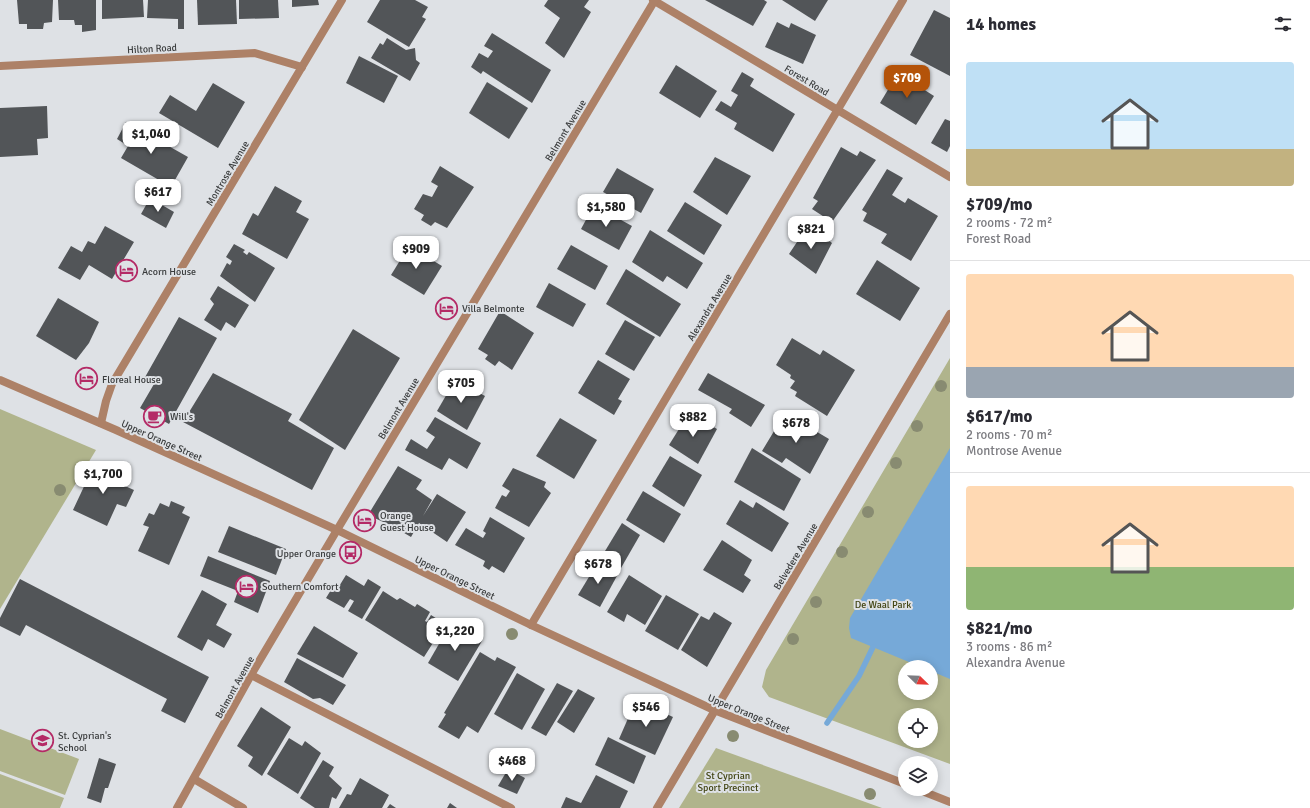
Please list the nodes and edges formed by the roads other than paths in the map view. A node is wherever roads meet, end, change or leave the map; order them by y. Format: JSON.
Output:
{"nodes":[{"id":1,"x":342,"y":0,"type":"edge"},
{"id":2,"x":654,"y":0,"type":"edge"},
{"id":3,"x":903,"y":0,"type":"edge"},
{"id":4,"x":0,"y":66,"type":"edge"},
{"id":5,"x":302,"y":67,"type":"junction"},
{"id":6,"x":838,"y":110,"type":"junction"},
{"id":7,"x":950,"y":176,"type":"edge"},
{"id":8,"x":950,"y":314,"type":"edge"},
{"id":9,"x":0,"y":380,"type":"edge"},
{"id":10,"x":101,"y":423,"type":"junction"},
{"id":11,"x":336,"y":530,"type":"junction"},
{"id":12,"x":531,"y":625,"type":"junction"},
{"id":13,"x":251,"y":675,"type":"junction"},
{"id":14,"x":714,"y":710,"type":"junction"},
{"id":15,"x":194,"y":779,"type":"junction"},
{"id":16,"x":898,"y":781,"type":"edge"},
{"id":17,"x":935,"y":796,"type":"edge"},
{"id":18,"x":950,"y":802,"type":"edge"},
{"id":19,"x":177,"y":808,"type":"edge"},
{"id":20,"x":244,"y":808,"type":"edge"},
{"id":21,"x":511,"y":808,"type":"edge"},
{"id":22,"x":657,"y":808,"type":"edge"}],
"edges":[{"from":1,"to":5,"type":"street","name":"Montrose Avenue"},
{"from":2,"to":6,"type":"street","name":"Forest Road"},
{"from":2,"to":11,"type":"street","name":"Belmont Avenue"},
{"from":3,"to":6,"type":"street","name":"Alexandra Avenue"},
{"from":4,"to":5,"type":"street","name":"Hilton Road"},
{"from":5,"to":10,"type":"street","name":"Montrose Avenue"},
{"from":6,"to":7,"type":"street","name":"Forest Road"},
{"from":6,"to":12,"type":"street","name":"Alexandra Avenue"},
{"from":8,"to":14,"type":"street","name":"Belvedere Avenue"},
{"from":9,"to":10,"type":"street","name":"Upper Orange Street"},
{"from":10,"to":11,"type":"street","name":"Upper Orange Street"},
{"from":11,"to":12,"type":"street","name":"Upper Orange Street"},
{"from":11,"to":13,"type":"street","name":"Belmont Avenue"},
{"from":12,"to":14,"type":"street","name":"Upper Orange Street"},
{"from":13,"to":15,"type":"street","name":"Belmont Avenue"},
{"from":13,"to":21,"type":"street"},
{"from":14,"to":16,"type":"street","name":"Upper Orange Street"},
{"from":14,"to":22,"type":"street","name":"Belvedere Avenue"},
{"from":15,"to":19,"type":"street","name":"Belmont Avenue"},
{"from":15,"to":20,"type":"street"},
{"from":17,"to":18,"type":"street"}]}
